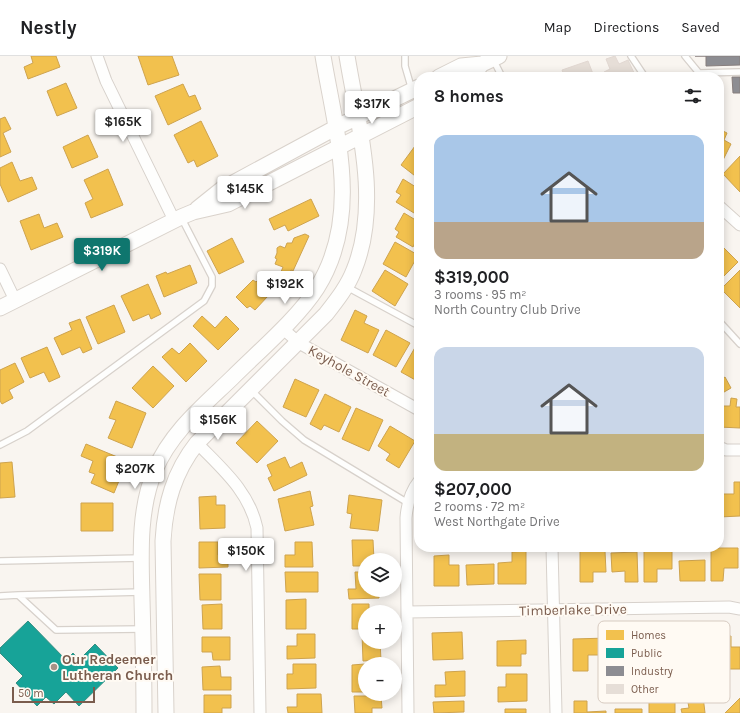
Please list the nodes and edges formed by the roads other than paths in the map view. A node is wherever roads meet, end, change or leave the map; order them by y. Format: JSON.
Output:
{"nodes":[{"id":1,"x":97,"y":56,"type":"edge"},
{"id":2,"x":323,"y":56,"type":"edge"},
{"id":3,"x":347,"y":56,"type":"edge"},
{"id":4,"x":405,"y":56,"type":"edge"},
{"id":5,"x":631,"y":56,"type":"edge"},
{"id":6,"x":685,"y":56,"type":"edge"},
{"id":7,"x":491,"y":60,"type":"edge"},
{"id":8,"x":449,"y":72,"type":"edge"},
{"id":9,"x":478,"y":72,"type":"edge"},
{"id":10,"x":499,"y":72,"type":"edge"},
{"id":11,"x":642,"y":72,"type":"edge"},
{"id":12,"x":697,"y":72,"type":"edge"},
{"id":13,"x":740,"y":72,"type":"edge"},
{"id":14,"x":724,"y":73,"type":"edge"},
{"id":15,"x":414,"y":86,"type":"edge"},
{"id":16,"x":414,"y":88,"type":"edge"},
{"id":17,"x":414,"y":109,"type":"edge"},
{"id":18,"x":357,"y":117,"type":"junction"},
{"id":19,"x":335,"y":128,"type":"junction"},
{"id":20,"x":360,"y":137,"type":"junction"},
{"id":21,"x":339,"y":148,"type":"junction"},
{"id":22,"x":724,"y":211,"type":"edge"},
{"id":23,"x":183,"y":216,"type":"junction"},
{"id":24,"x":740,"y":225,"type":"edge"},
{"id":25,"x":0,"y":269,"type":"edge"},
{"id":26,"x":345,"y":287,"type":"junction"},
{"id":27,"x":15,"y":300,"type":"junction"},
{"id":28,"x":0,"y":308,"type":"edge"},
{"id":29,"x":414,"y":323,"type":"edge"},
{"id":30,"x":724,"y":326,"type":"edge"},
{"id":31,"x":282,"y":328,"type":"junction"},
{"id":32,"x":299,"y":343,"type":"junction"},
{"id":33,"x":740,"y":344,"type":"edge"},
{"id":34,"x":251,"y":390,"type":"junction"},
{"id":35,"x":414,"y":407,"type":"edge"},
{"id":36,"x":197,"y":443,"type":"junction"},
{"id":37,"x":0,"y":445,"type":"edge"},
{"id":38,"x":724,"y":449,"type":"edge"},
{"id":39,"x":740,"y":450,"type":"edge"},
{"id":40,"x":414,"y":489,"type":"edge"},
{"id":41,"x":408,"y":503,"type":"junction"},
{"id":42,"x":552,"y":552,"type":"edge"},
{"id":43,"x":0,"y":561,"type":"edge"},
{"id":44,"x":142,"y":562,"type":"junction"},
{"id":45,"x":163,"y":566,"type":"junction"},
{"id":46,"x":142,"y":592,"type":"junction"},
{"id":47,"x":18,"y":595,"type":"junction"},
{"id":48,"x":0,"y":596,"type":"edge"},
{"id":49,"x":740,"y":609,"type":"edge"},
{"id":50,"x":553,"y":610,"type":"junction"},
{"id":51,"x":406,"y":612,"type":"junction"},
{"id":52,"x":143,"y":629,"type":"junction"},
{"id":53,"x":144,"y":713,"type":"edge"},
{"id":54,"x":166,"y":713,"type":"edge"},
{"id":55,"x":260,"y":713,"type":"edge"},
{"id":56,"x":408,"y":713,"type":"edge"},
{"id":57,"x":556,"y":713,"type":"edge"}],
"edges":[{"from":1,"to":23,"type":"street"},
{"from":2,"to":19,"type":"main road"},
{"from":3,"to":18,"type":"main road"},
{"from":4,"to":15,"type":"lane"},
{"from":5,"to":11,"type":"lane"},
{"from":6,"to":12,"type":"lane"},
{"from":7,"to":8,"type":"main road"},
{"from":7,"to":9,"type":"main road"},
{"from":7,"to":10,"type":"lane"},
{"from":13,"to":14,"type":"lane"},
{"from":16,"to":18,"type":"main road"},
{"from":17,"to":20,"type":"main road"},
{"from":18,"to":19,"type":"main road"},
{"from":18,"to":20,"type":"main road"},
{"from":19,"to":21,"type":"main road"},
{"from":19,"to":23,"type":"main road"},
{"from":20,"to":21,"type":"main road"},
{"from":20,"to":26,"type":"main road"},
{"from":21,"to":23,"type":"main road"},
{"from":21,"to":31,"type":"main road"},
{"from":22,"to":24,"type":"street"},
{"from":23,"to":27,"type":"main road"},
{"from":23,"to":37,"type":"lane"},
{"from":25,"to":27,"type":"street"},
{"from":26,"to":29,"type":"lane"},
{"from":26,"to":32,"type":"main road"},
{"from":27,"to":28,"type":"main road"},
{"from":30,"to":33,"type":"lane"},
{"from":31,"to":32,"type":"street","name":"Keyhole Street"},
{"from":31,"to":44,"type":"main road"},
{"from":32,"to":34,"type":"main road"},
{"from":32,"to":35,"type":"street","name":"Keyhole Street"},
{"from":34,"to":36,"type":"main road"},
{"from":34,"to":41,"type":"lane"},
{"from":36,"to":45,"type":"main road"},
{"from":36,"to":55,"type":"street"},
{"from":38,"to":39,"type":"street"},
{"from":40,"to":41,"type":"street"},
{"from":41,"to":51,"type":"street"},
{"from":42,"to":50,"type":"street"},
{"from":43,"to":44,"type":"lane"},
{"from":44,"to":45,"type":"main road"},
{"from":44,"to":46,"type":"main road"},
{"from":45,"to":54,"type":"main road"},
{"from":46,"to":47,"type":"lane"},
{"from":46,"to":52,"type":"main road"},
{"from":47,"to":48,"type":"lane"},
{"from":47,"to":52,"type":"lane"},
{"from":49,"to":50,"type":"street","name":"Timberlake Drive"},
{"from":50,"to":51,"type":"street","name":"Timberlake Drive"},
{"from":50,"to":57,"type":"street"},
{"from":51,"to":56,"type":"street"},
{"from":52,"to":53,"type":"main road"}]}
